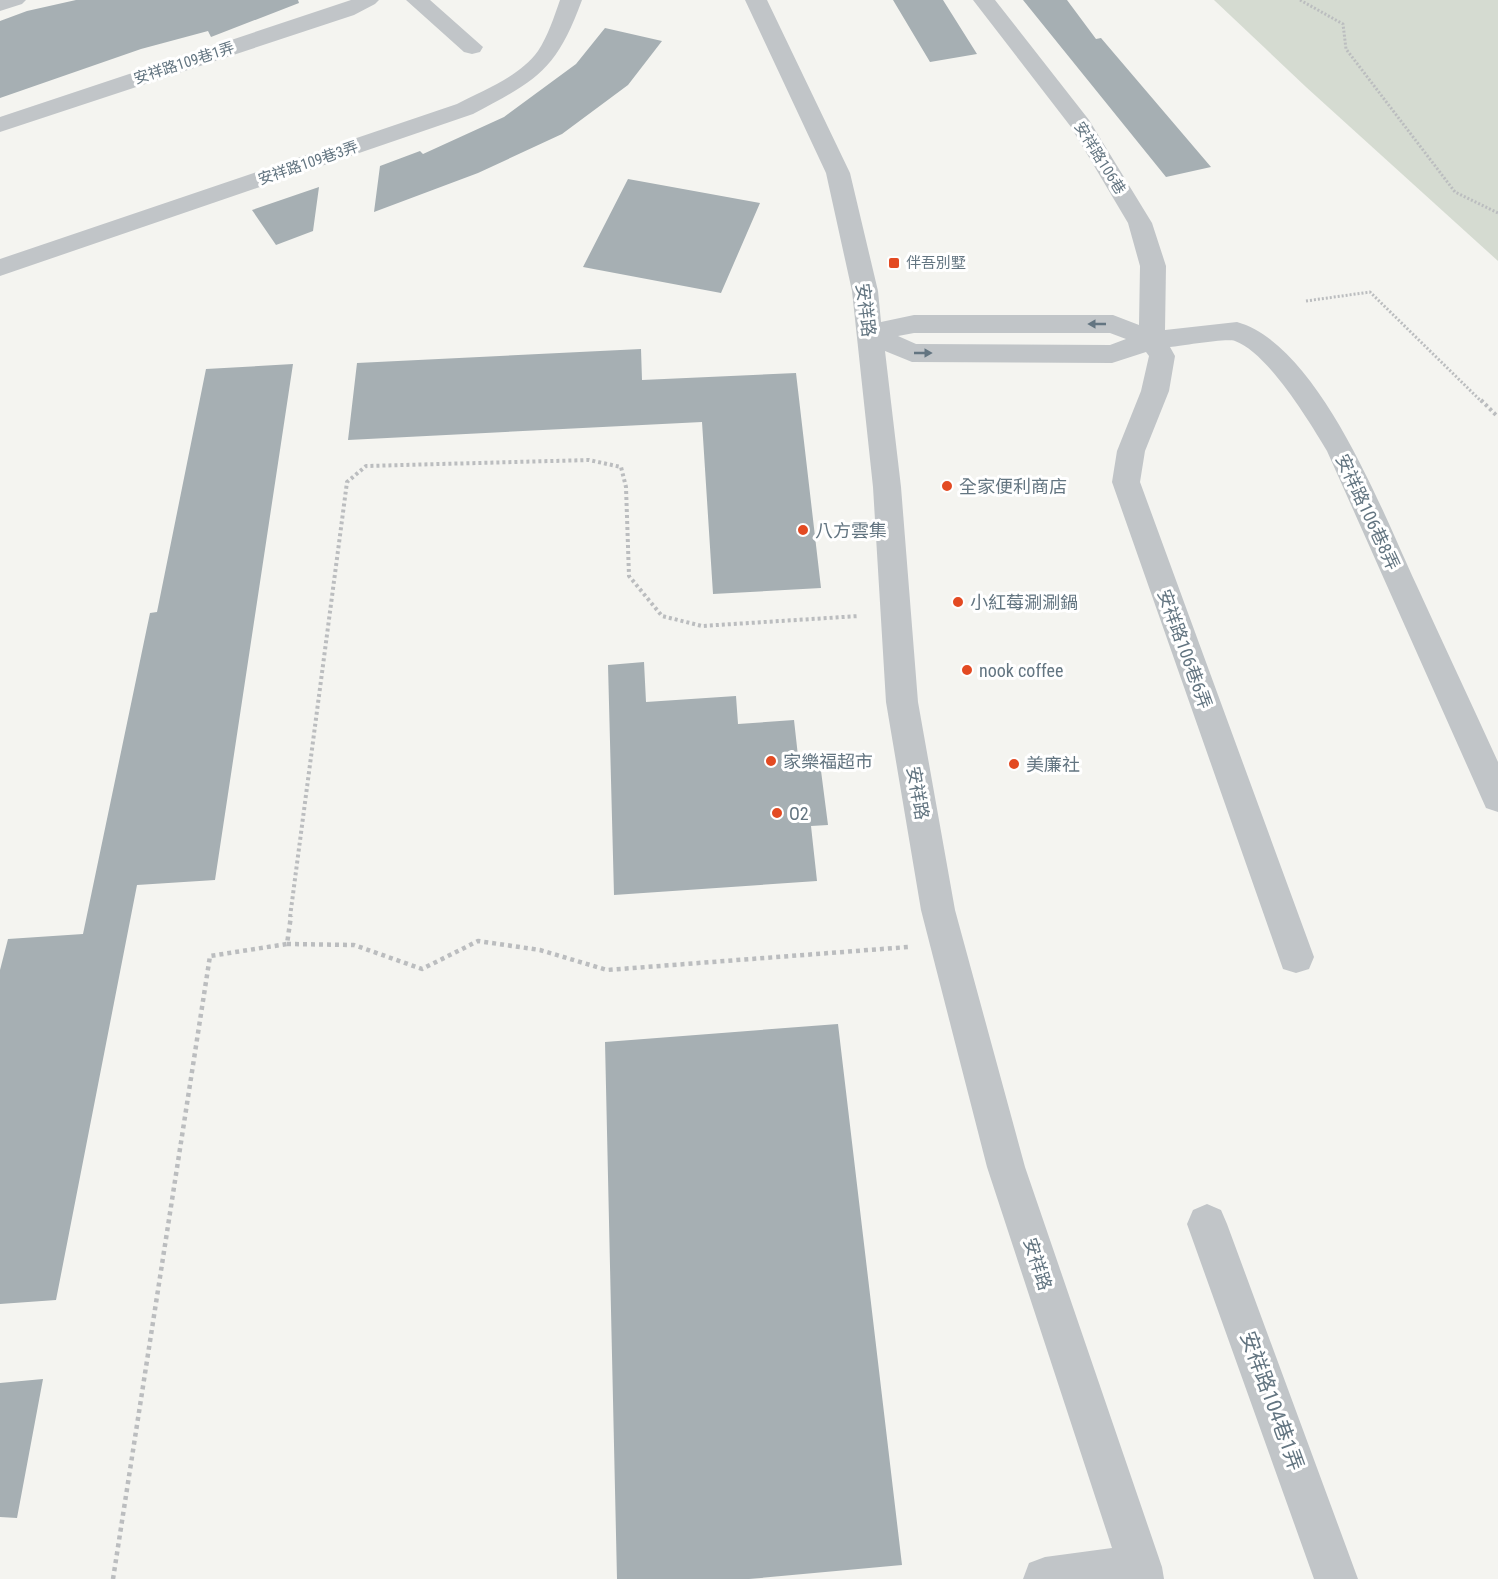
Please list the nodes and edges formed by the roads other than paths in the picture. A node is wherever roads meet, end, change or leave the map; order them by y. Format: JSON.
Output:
{"nodes":[{"id":1,"x":15,"y":0,"type":"edge"},
{"id":2,"x":368,"y":0,"type":"edge"},
{"id":3,"x":417,"y":0,"type":"edge"},
{"id":4,"x":572,"y":0,"type":"edge"},
{"id":5,"x":756,"y":0,"type":"edge"},
{"id":6,"x":984,"y":0,"type":"edge"},
{"id":7,"x":0,"y":5,"type":"edge"},
{"id":8,"x":472,"y":47,"type":"dead end"},
{"id":9,"x":0,"y":125,"type":"edge"},
{"id":10,"x":0,"y":268,"type":"edge"},
{"id":11,"x":869,"y":333,"type":"junction"},
{"id":12,"x":1152,"y":340,"type":"junction"},
{"id":13,"x":1498,"y":798,"type":"edge"},
{"id":14,"x":1296,"y":957,"type":"dead end"},
{"id":15,"x":1207,"y":1224,"type":"dead end"},
{"id":16,"x":1141,"y":1573,"type":"edge"},
{"id":17,"x":1045,"y":1579,"type":"edge"},
{"id":18,"x":1336,"y":1579,"type":"edge"}],
"edges":[{"from":1,"to":7,"type":"street"},
{"from":2,"to":9,"type":"street","name":"安祥路109巷1弄"},
{"from":3,"to":8,"type":"street"},
{"from":4,"to":10,"type":"street","name":"安祥路109巷3弄"},
{"from":5,"to":11,"type":"street","name":"安祥路"},
{"from":6,"to":12,"type":"street","name":"安祥路106巷"},
{"from":11,"to":12,"type":"street","name":"安祥路106巷8弄"},
{"from":11,"to":16,"type":"street","name":"安祥路"},
{"from":12,"to":13,"type":"street","name":"安祥路106巷8弄"},
{"from":12,"to":14,"type":"street","name":"安祥路106巷6弄"},
{"from":15,"to":18,"type":"street","name":"安祥路104巷1弄"},
{"from":16,"to":17,"type":"street"}]}
